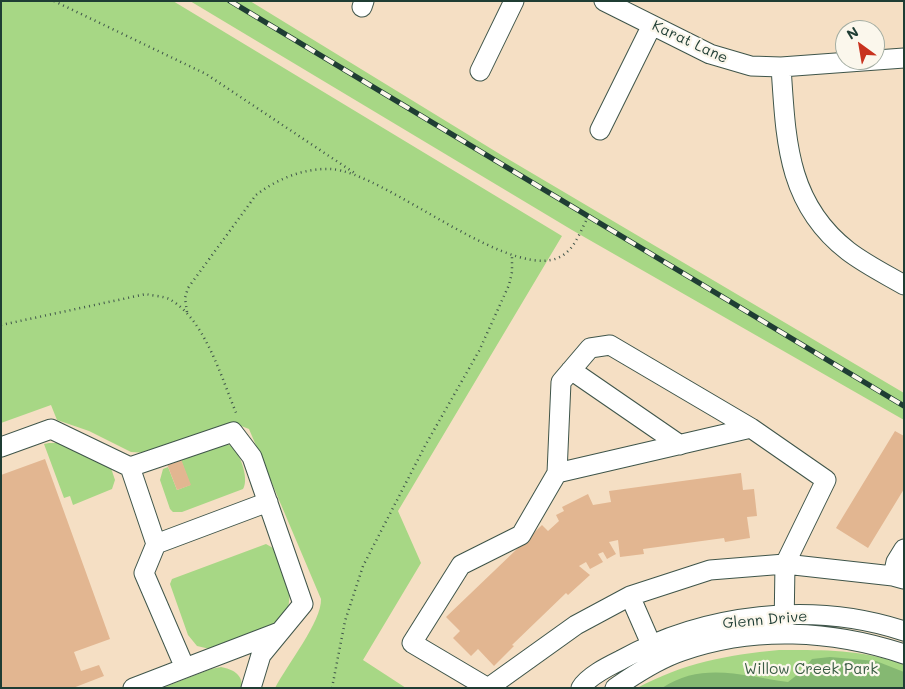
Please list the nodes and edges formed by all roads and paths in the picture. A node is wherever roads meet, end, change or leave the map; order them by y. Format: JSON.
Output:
{"nodes":[{"id":1,"x":54,"y":1,"type":"edge"},
{"id":2,"x":514,"y":1,"type":"edge"},
{"id":3,"x":604,"y":1,"type":"edge"},
{"id":4,"x":652,"y":25,"type":"junction"},
{"id":5,"x":904,"y":58,"type":"edge"},
{"id":6,"x":781,"y":67,"type":"junction"},
{"id":7,"x":480,"y":71,"type":"dead end"},
{"id":8,"x":600,"y":130,"type":"dead end"},
{"id":9,"x":357,"y":175,"type":"junction"},
{"id":10,"x":588,"y":217,"type":"dead end"},
{"id":11,"x":512,"y":255,"type":"junction"},
{"id":12,"x":904,"y":285,"type":"edge"},
{"id":13,"x":187,"y":312,"type":"junction"},
{"id":14,"x":1,"y":324,"type":"edge"},
{"id":15,"x":571,"y":370,"type":"junction"},
{"id":16,"x":751,"y":428,"type":"junction"},
{"id":17,"x":240,"y":441,"type":"junction"},
{"id":18,"x":680,"y":445,"type":"junction"},
{"id":19,"x":1,"y":448,"type":"edge"},
{"id":20,"x":130,"y":467,"type":"junction"},
{"id":21,"x":557,"y":473,"type":"junction"},
{"id":22,"x":268,"y":502,"type":"junction"},
{"id":23,"x":156,"y":544,"type":"junction"},
{"id":24,"x":904,"y":549,"type":"edge"},
{"id":25,"x":785,"y":564,"type":"junction"},
{"id":26,"x":898,"y":577,"type":"edge"},
{"id":27,"x":630,"y":596,"type":"junction"},
{"id":28,"x":784,"y":624,"type":"junction"},
{"id":29,"x":280,"y":632,"type":"junction"},
{"id":30,"x":904,"y":632,"type":"edge"},
{"id":31,"x":840,"y":638,"type":"junction"},
{"id":32,"x":651,"y":644,"type":"junction"},
{"id":33,"x":904,"y":645,"type":"edge"},
{"id":34,"x":904,"y":654,"type":"edge"},
{"id":35,"x":185,"y":668,"type":"junction"},
{"id":36,"x":133,"y":688,"type":"edge"},
{"id":37,"x":251,"y":688,"type":"edge"},
{"id":38,"x":332,"y":688,"type":"edge"},
{"id":39,"x":581,"y":688,"type":"edge"},
{"id":40,"x":615,"y":688,"type":"edge"}],
"edges":[{"from":1,"to":9,"type":"path"},
{"from":2,"to":7,"type":"street"},
{"from":3,"to":4,"type":"street","name":"Karat Lane"},
{"from":4,"to":6,"type":"street","name":"Karat Lane"},
{"from":4,"to":8,"type":"street"},
{"from":5,"to":6,"type":"street","name":"Karat Lane"},
{"from":6,"to":12,"type":"street"},
{"from":9,"to":11,"type":"path"},
{"from":9,"to":13,"type":"path"},
{"from":10,"to":11,"type":"path"},
{"from":11,"to":38,"type":"path"},
{"from":13,"to":14,"type":"path"},
{"from":13,"to":17,"type":"path"},
{"from":15,"to":16,"type":"street"},
{"from":15,"to":18,"type":"street"},
{"from":15,"to":21,"type":"street"},
{"from":16,"to":18,"type":"street"},
{"from":16,"to":25,"type":"street"},
{"from":17,"to":20,"type":"street"},
{"from":17,"to":22,"type":"street"},
{"from":18,"to":21,"type":"street"},
{"from":19,"to":20,"type":"street"},
{"from":20,"to":23,"type":"street"},
{"from":21,"to":27,"type":"street"},
{"from":22,"to":23,"type":"street"},
{"from":22,"to":29,"type":"street"},
{"from":23,"to":35,"type":"street"},
{"from":24,"to":26,"type":"street"},
{"from":25,"to":26,"type":"street"},
{"from":25,"to":27,"type":"street"},
{"from":25,"to":28,"type":"street"},
{"from":27,"to":32,"type":"street"},
{"from":28,"to":30,"type":"street","name":"Glenn Drive"},
{"from":28,"to":31,"type":"street","name":"Glenn Drive"},
{"from":28,"to":32,"type":"street","name":"Glenn Drive"},
{"from":28,"to":40,"type":"street","name":"Glenn Drive"},
{"from":29,"to":35,"type":"street"},
{"from":29,"to":37,"type":"street"},
{"from":31,"to":33,"type":"street"},
{"from":31,"to":34,"type":"street","name":"Glenn Drive"},
{"from":32,"to":39,"type":"street","name":"Glenn Drive"},
{"from":35,"to":36,"type":"street"}]}
